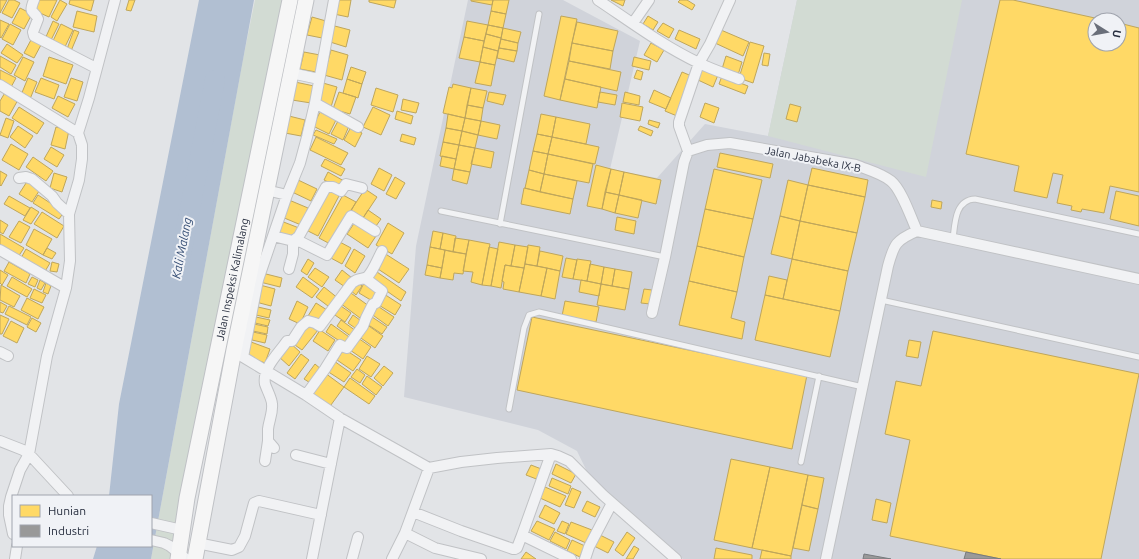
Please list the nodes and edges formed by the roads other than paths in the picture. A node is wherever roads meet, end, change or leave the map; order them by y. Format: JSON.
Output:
{"nodes":[{"id":1,"x":34,"y":0,"type":"edge"},
{"id":2,"x":114,"y":0,"type":"edge"},
{"id":3,"x":290,"y":0,"type":"edge"},
{"id":4,"x":306,"y":0,"type":"edge"},
{"id":5,"x":334,"y":0,"type":"edge"},
{"id":6,"x":598,"y":0,"type":"edge"},
{"id":7,"x":649,"y":0,"type":"edge"},
{"id":8,"x":730,"y":0,"type":"edge"},
{"id":9,"x":539,"y":14,"type":"dead end"},
{"id":10,"x":633,"y":23,"type":"junction"},
{"id":11,"x":699,"y":64,"type":"junction"},
{"id":12,"x":96,"y":68,"type":"junction"},
{"id":13,"x":291,"y":73,"type":"junction"},
{"id":14,"x":319,"y":79,"type":"junction"},
{"id":15,"x":739,"y":79,"type":"dead end"},
{"id":16,"x":0,"y":85,"type":"edge"},
{"id":17,"x":315,"y":103,"type":"junction"},
{"id":18,"x":358,"y":127,"type":"dead end"},
{"id":19,"x":78,"y":133,"type":"junction"},
{"id":20,"x":688,"y":151,"type":"junction"},
{"id":21,"x":19,"y":178,"type":"dead end"},
{"id":22,"x":362,"y":188,"type":"dead end"},
{"id":23,"x":266,"y":190,"type":"junction"},
{"id":24,"x":287,"y":195,"type":"junction"},
{"id":25,"x":441,"y":211,"type":"dead end"},
{"id":26,"x":69,"y":214,"type":"junction"},
{"id":27,"x":500,"y":224,"type":"junction"},
{"id":28,"x":374,"y":231,"type":"dead end"},
{"id":29,"x":917,"y":232,"type":"junction"},
{"id":30,"x":1139,"y":234,"type":"edge"},
{"id":31,"x":273,"y":236,"type":"junction"},
{"id":32,"x":953,"y":240,"type":"junction"},
{"id":33,"x":294,"y":241,"type":"junction"},
{"id":34,"x":0,"y":250,"type":"edge"},
{"id":35,"x":382,"y":251,"type":"dead end"},
{"id":36,"x":665,"y":256,"type":"junction"},
{"id":37,"x":289,"y":269,"type":"dead end"},
{"id":38,"x":365,"y":278,"type":"junction"},
{"id":39,"x":1139,"y":279,"type":"edge"},
{"id":40,"x":66,"y":288,"type":"junction"},
{"id":41,"x":881,"y":300,"type":"junction"},
{"id":42,"x":652,"y":313,"type":"dead end"},
{"id":43,"x":238,"y":353,"type":"junction"},
{"id":44,"x":1139,"y":357,"type":"edge"},
{"id":45,"x":267,"y":371,"type":"junction"},
{"id":46,"x":819,"y":376,"type":"junction"},
{"id":47,"x":863,"y":387,"type":"junction"},
{"id":48,"x":306,"y":395,"type":"junction"},
{"id":49,"x":509,"y":409,"type":"dead end"},
{"id":50,"x":340,"y":418,"type":"junction"},
{"id":51,"x":0,"y":440,"type":"edge"},
{"id":52,"x":29,"y":454,"type":"junction"},
{"id":53,"x":551,"y":454,"type":"junction"},
{"id":54,"x":296,"y":455,"type":"dead end"},
{"id":55,"x":265,"y":461,"type":"dead end"},
{"id":56,"x":800,"y":462,"type":"dead end"},
{"id":57,"x":331,"y":464,"type":"junction"},
{"id":58,"x":429,"y":468,"type":"junction"},
{"id":59,"x":12,"y":495,"type":"edge"},
{"id":60,"x":67,"y":495,"type":"edge"},
{"id":61,"x":12,"y":496,"type":"edge"},
{"id":62,"x":612,"y":503,"type":"junction"},
{"id":63,"x":413,"y":512,"type":"junction"},
{"id":64,"x":321,"y":515,"type":"junction"},
{"id":65,"x":152,"y":524,"type":"edge"},
{"id":66,"x":176,"y":528,"type":"junction"},
{"id":67,"x":12,"y":529,"type":"edge"},
{"id":68,"x":405,"y":533,"type":"junction"},
{"id":69,"x":522,"y":535,"type":"junction"},
{"id":70,"x":358,"y":536,"type":"dead end"},
{"id":71,"x":152,"y":540,"type":"edge"},
{"id":72,"x":197,"y":543,"type":"junction"},
{"id":73,"x":17,"y":547,"type":"edge"},
{"id":74,"x":181,"y":557,"type":"edge"},
{"id":75,"x":15,"y":559,"type":"edge"},
{"id":76,"x":195,"y":559,"type":"edge"},
{"id":77,"x":312,"y":559,"type":"edge"},
{"id":78,"x":352,"y":559,"type":"edge"},
{"id":79,"x":392,"y":559,"type":"edge"},
{"id":80,"x":481,"y":559,"type":"edge"},
{"id":81,"x":572,"y":559,"type":"edge"},
{"id":82,"x":585,"y":559,"type":"edge"},
{"id":83,"x":676,"y":559,"type":"edge"},
{"id":84,"x":826,"y":559,"type":"edge"}],
"edges":[{"from":1,"to":12,"type":"street"},
{"from":2,"to":12,"type":"street"},
{"from":3,"to":66,"type":"main road","name":"Jalan Inspeksi Kalimalang"},
{"from":4,"to":13,"type":"main road","name":"Jalan Inspeksi Kalimalang"},
{"from":5,"to":14,"type":"street"},
{"from":6,"to":10,"type":"street"},
{"from":7,"to":10,"type":"street"},
{"from":8,"to":11,"type":"street"},
{"from":9,"to":27,"type":"lane"},
{"from":10,"to":11,"type":"street"},
{"from":11,"to":15,"type":"street"},
{"from":11,"to":20,"type":"street"},
{"from":12,"to":19,"type":"street"},
{"from":13,"to":14,"type":"street"},
{"from":13,"to":23,"type":"main road","name":"Jalan Inspeksi Kalimalang"},
{"from":14,"to":17,"type":"street"},
{"from":16,"to":19,"type":"street"},
{"from":17,"to":18,"type":"street"},
{"from":17,"to":24,"type":"street"},
{"from":19,"to":26,"type":"street"},
{"from":20,"to":29,"type":"street","name":"Jalan Jababeka IX-B"},
{"from":20,"to":36,"type":"street"},
{"from":21,"to":26,"type":"street"},
{"from":22,"to":33,"type":"street"},
{"from":23,"to":24,"type":"street"},
{"from":23,"to":43,"type":"main road","name":"Jalan Inspeksi Kalimalang"},
{"from":24,"to":31,"type":"street"},
{"from":25,"to":27,"type":"lane"},
{"from":26,"to":40,"type":"street"},
{"from":27,"to":36,"type":"lane"},
{"from":28,"to":33,"type":"street"},
{"from":29,"to":32,"type":"street"},
{"from":29,"to":41,"type":"street"},
{"from":30,"to":32,"type":"lane"},
{"from":31,"to":33,"type":"street"},
{"from":31,"to":43,"type":"street"},
{"from":32,"to":39,"type":"street"},
{"from":33,"to":37,"type":"street"},
{"from":34,"to":40,"type":"street"},
{"from":35,"to":38,"type":"street"},
{"from":36,"to":42,"type":"street"},
{"from":38,"to":45,"type":"street"},
{"from":38,"to":48,"type":"street"},
{"from":40,"to":52,"type":"street"},
{"from":41,"to":44,"type":"lane"},
{"from":41,"to":47,"type":"street"},
{"from":43,"to":45,"type":"street"},
{"from":43,"to":72,"type":"main road","name":"Jalan Inspeksi Kalimalang"},
{"from":45,"to":48,"type":"street"},
{"from":45,"to":55,"type":"street"},
{"from":46,"to":47,"type":"lane"},
{"from":46,"to":49,"type":"lane"},
{"from":46,"to":56,"type":"lane"},
{"from":47,"to":84,"type":"street"},
{"from":48,"to":50,"type":"street"},
{"from":50,"to":57,"type":"street"},
{"from":50,"to":58,"type":"street"},
{"from":51,"to":52,"type":"street"},
{"from":52,"to":59,"type":"street"},
{"from":52,"to":60,"type":"street"},
{"from":53,"to":58,"type":"street"},
{"from":53,"to":62,"type":"street"},
{"from":53,"to":69,"type":"street"},
{"from":54,"to":57,"type":"street"},
{"from":57,"to":64,"type":"street"},
{"from":58,"to":63,"type":"street"},
{"from":61,"to":67,"type":"street"},
{"from":62,"to":82,"type":"street"},
{"from":62,"to":83,"type":"street"},
{"from":63,"to":68,"type":"street"},
{"from":63,"to":69,"type":"street"},
{"from":64,"to":72,"type":"street"},
{"from":64,"to":77,"type":"street"},
{"from":65,"to":66,"type":"street"},
{"from":66,"to":74,"type":"main road","name":"Jalan Inspeksi Kalimalang"},
{"from":68,"to":79,"type":"street"},
{"from":68,"to":80,"type":"street"},
{"from":69,"to":81,"type":"street"},
{"from":70,"to":78,"type":"street"},
{"from":71,"to":74,"type":"street"},
{"from":72,"to":76,"type":"main road","name":"Jalan Inspeksi Kalimalang"},
{"from":73,"to":75,"type":"street"}]}
